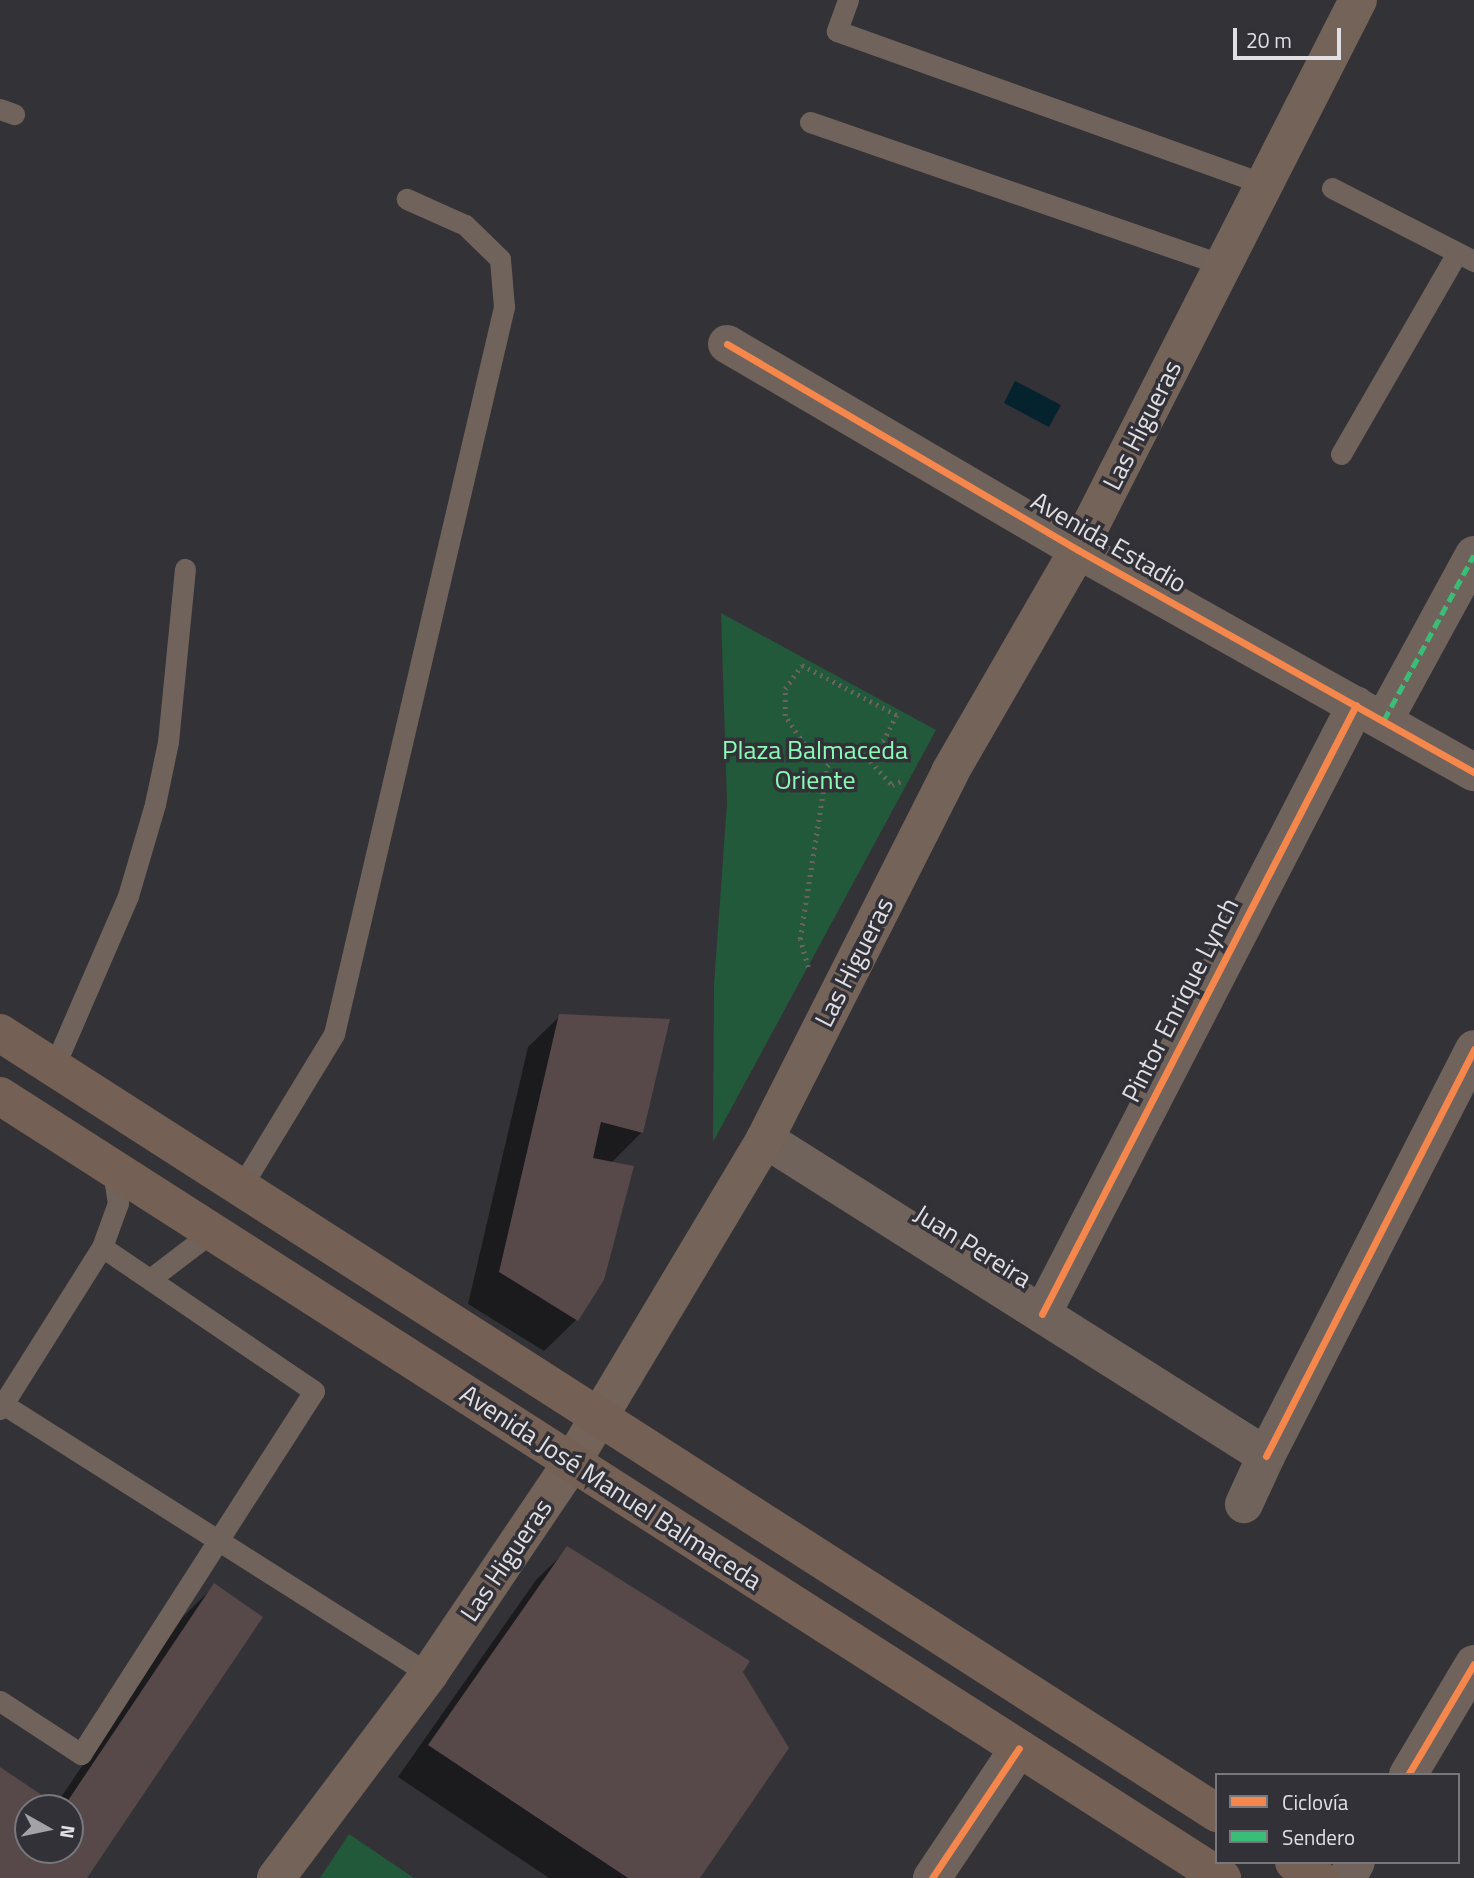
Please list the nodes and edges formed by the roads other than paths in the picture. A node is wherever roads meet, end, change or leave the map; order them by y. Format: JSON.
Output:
{"nodes":[{"id":1,"x":848,"y":0,"type":"edge"},
{"id":2,"x":1358,"y":0,"type":"edge"},
{"id":3,"x":810,"y":122,"type":"dead end"},
{"id":4,"x":1264,"y":184,"type":"junction"},
{"id":5,"x":1332,"y":188,"type":"dead end"},
{"id":6,"x":407,"y":199,"type":"dead end"},
{"id":7,"x":1466,"y":257,"type":"edge"},
{"id":8,"x":1224,"y":265,"type":"junction"},
{"id":9,"x":727,"y":344,"type":"dead end"},
{"id":10,"x":1341,"y":454,"type":"dead end"},
{"id":11,"x":1078,"y":550,"type":"junction"},
{"id":12,"x":1474,"y":555,"type":"edge"},
{"id":13,"x":185,"y":569,"type":"dead end"},
{"id":14,"x":1370,"y":713,"type":"junction"},
{"id":15,"x":1474,"y":772,"type":"edge"},
{"id":16,"x":0,"y":1033,"type":"edge"},
{"id":17,"x":0,"y":1046,"type":"edge"},
{"id":18,"x":1474,"y":1049,"type":"edge"},
{"id":19,"x":54,"y":1067,"type":"junction"},
{"id":20,"x":0,"y":1096,"type":"edge"},
{"id":21,"x":166,"y":1138,"type":"junction"},
{"id":22,"x":765,"y":1139,"type":"junction"},
{"id":23,"x":112,"y":1167,"type":"junction"},
{"id":24,"x":241,"y":1187,"type":"junction"},
{"id":25,"x":213,"y":1231,"type":"junction"},
{"id":26,"x":102,"y":1247,"type":"junction"},
{"id":27,"x":150,"y":1279,"type":"junction"},
{"id":28,"x":1042,"y":1314,"type":"junction"},
{"id":29,"x":2,"y":1406,"type":"edge"},
{"id":30,"x":599,"y":1417,"type":"junction"},
{"id":31,"x":1266,"y":1456,"type":"junction"},
{"id":32,"x":572,"y":1462,"type":"junction"},
{"id":33,"x":1244,"y":1504,"type":"dead end"},
{"id":34,"x":218,"y":1540,"type":"junction"},
{"id":35,"x":1474,"y":1664,"type":"edge"},
{"id":36,"x":429,"y":1674,"type":"junction"},
{"id":37,"x":0,"y":1701,"type":"edge"},
{"id":38,"x":1019,"y":1748,"type":"junction"},
{"id":39,"x":1409,"y":1773,"type":"edge"},
{"id":40,"x":1215,"y":1812,"type":"edge"},
{"id":41,"x":1349,"y":1864,"type":"edge"},
{"id":42,"x":1316,"y":1874,"type":"edge"},
{"id":43,"x":276,"y":1878,"type":"edge"},
{"id":44,"x":932,"y":1878,"type":"edge"},
{"id":45,"x":1222,"y":1878,"type":"edge"}],
"edges":[{"from":1,"to":4,"type":"lane"},
{"from":2,"to":4,"type":"main road","name":"Las Higueras"},
{"from":3,"to":8,"type":"lane"},
{"from":4,"to":8,"type":"main road","name":"Las Higueras"},
{"from":5,"to":7,"type":"lane"},
{"from":6,"to":24,"type":"lane"},
{"from":7,"to":10,"type":"lane"},
{"from":8,"to":11,"type":"main road","name":"Las Higueras"},
{"from":9,"to":11,"type":"street","name":"Avenida Estadio"},
{"from":11,"to":14,"type":"street","name":"Avenida Estadio"},
{"from":11,"to":22,"type":"main road","name":"Las Higueras"},
{"from":12,"to":14,"type":"street","name":"Pintor Enrique Lynch"},
{"from":13,"to":19,"type":"lane"},
{"from":14,"to":15,"type":"street","name":"Avenida Estadio"},
{"from":14,"to":28,"type":"street","name":"Pintor Enrique Lynch"},
{"from":16,"to":19,"type":"main road","name":"Avenida José Manuel Balmaceda"},
{"from":17,"to":21,"type":"main road"},
{"from":18,"to":31,"type":"street"},
{"from":19,"to":21,"type":"main road","name":"Avenida José Manuel Balmaceda"},
{"from":20,"to":23,"type":"main road","name":"Avenida José Manuel Balmaceda"},
{"from":21,"to":24,"type":"main road","name":"Avenida José Manuel Balmaceda"},
{"from":22,"to":28,"type":"street","name":"Juan Pereira"},
{"from":22,"to":30,"type":"main road","name":"Las Higueras"},
{"from":23,"to":25,"type":"main road","name":"Avenida José Manuel Balmaceda"},
{"from":23,"to":26,"type":"lane"},
{"from":24,"to":30,"type":"main road","name":"Avenida José Manuel Balmaceda"},
{"from":25,"to":27,"type":"lane"},
{"from":25,"to":32,"type":"main road","name":"Avenida José Manuel Balmaceda"},
{"from":26,"to":27,"type":"lane"},
{"from":26,"to":29,"type":"lane"},
{"from":27,"to":34,"type":"lane"},
{"from":28,"to":31,"type":"street","name":"Juan Pereira"},
{"from":29,"to":34,"type":"lane"},
{"from":30,"to":32,"type":"main road","name":"Las Higueras"},
{"from":30,"to":40,"type":"main road","name":"Avenida José Manuel Balmaceda"},
{"from":31,"to":33,"type":"street"},
{"from":32,"to":36,"type":"main road","name":"Las Higueras"},
{"from":32,"to":38,"type":"main road","name":"Avenida José Manuel Balmaceda"},
{"from":34,"to":36,"type":"lane"},
{"from":34,"to":37,"type":"lane"},
{"from":35,"to":39,"type":"street"},
{"from":36,"to":43,"type":"main road","name":"Las Higueras"},
{"from":38,"to":44,"type":"street"},
{"from":38,"to":45,"type":"main road","name":"Avenida José Manuel Balmaceda"},
{"from":41,"to":42,"type":"street"}]}
